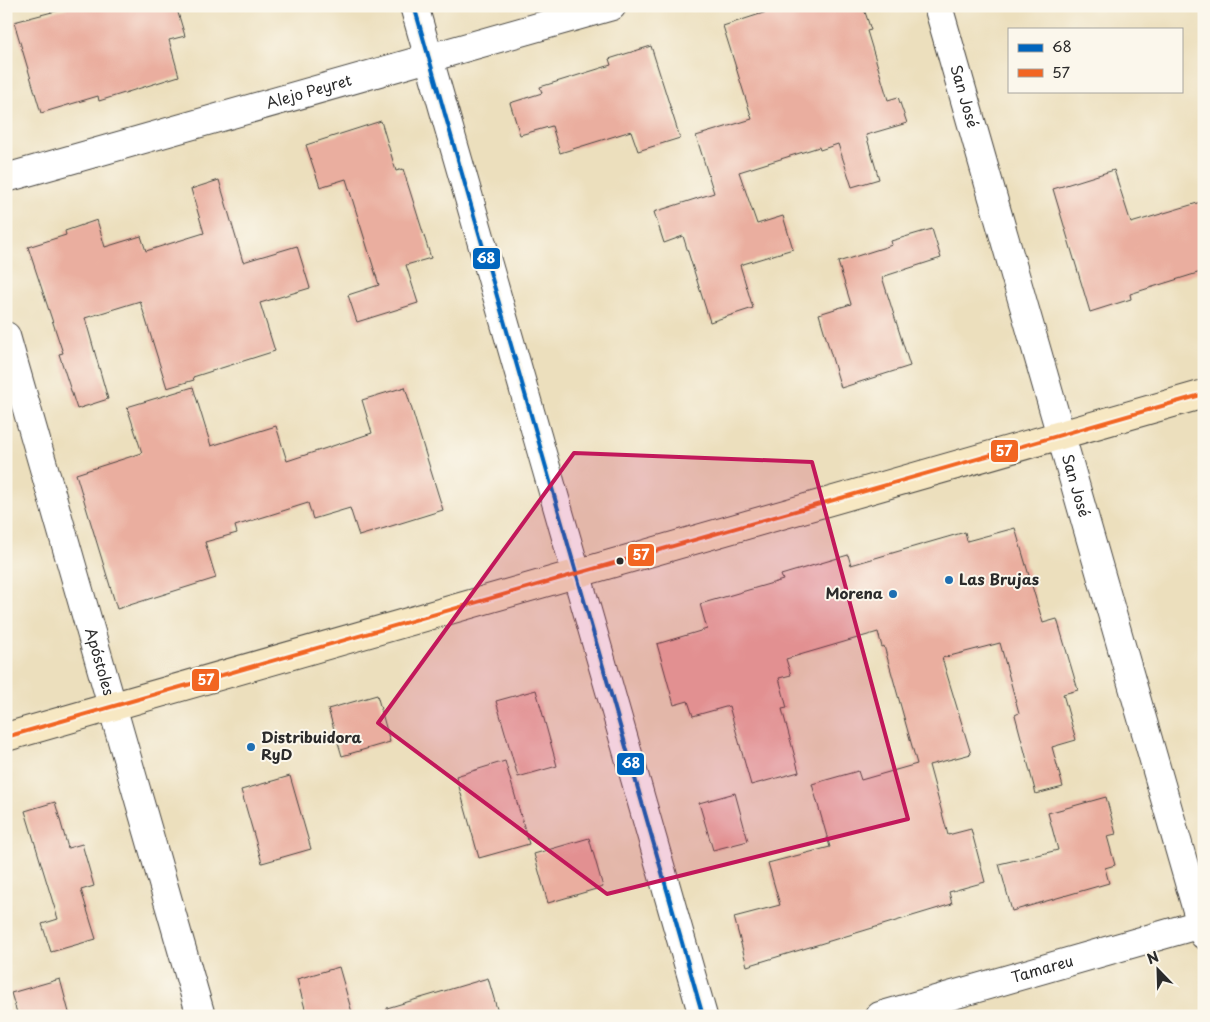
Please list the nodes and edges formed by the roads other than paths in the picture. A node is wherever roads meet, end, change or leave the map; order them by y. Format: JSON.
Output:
{"nodes":[{"id":1,"x":414,"y":6,"type":"edge"},
{"id":2,"x":612,"y":6,"type":"edge"},
{"id":3,"x":938,"y":6,"type":"edge"},
{"id":4,"x":429,"y":58,"type":"junction"},
{"id":5,"x":6,"y":178,"type":"edge"},
{"id":6,"x":6,"y":336,"type":"edge"},
{"id":7,"x":1204,"y":394,"type":"edge"},
{"id":8,"x":1061,"y":436,"type":"junction"},
{"id":9,"x":577,"y":574,"type":"junction"},
{"id":10,"x":113,"y":706,"type":"junction"},
{"id":11,"x":6,"y":737,"type":"edge"},
{"id":12,"x":1203,"y":927,"type":"edge"},
{"id":13,"x":201,"y":1016,"type":"edge"},
{"id":14,"x":703,"y":1016,"type":"edge"},
{"id":15,"x":880,"y":1016,"type":"edge"}],
"edges":[{"from":1,"to":4,"type":"street"},
{"from":2,"to":4,"type":"street","name":"Alejo Peyret"},
{"from":3,"to":8,"type":"street","name":"San José"},
{"from":4,"to":5,"type":"street","name":"Alejo Peyret"},
{"from":4,"to":9,"type":"street"},
{"from":6,"to":10,"type":"street","name":"Apóstoles"},
{"from":7,"to":8,"type":"main road"},
{"from":8,"to":9,"type":"main road"},
{"from":8,"to":12,"type":"street","name":"San José"},
{"from":9,"to":10,"type":"main road"},
{"from":9,"to":14,"type":"street"},
{"from":10,"to":11,"type":"main road"},
{"from":10,"to":13,"type":"street","name":"Apóstoles"},
{"from":12,"to":15,"type":"street","name":"Tamareu"}]}
